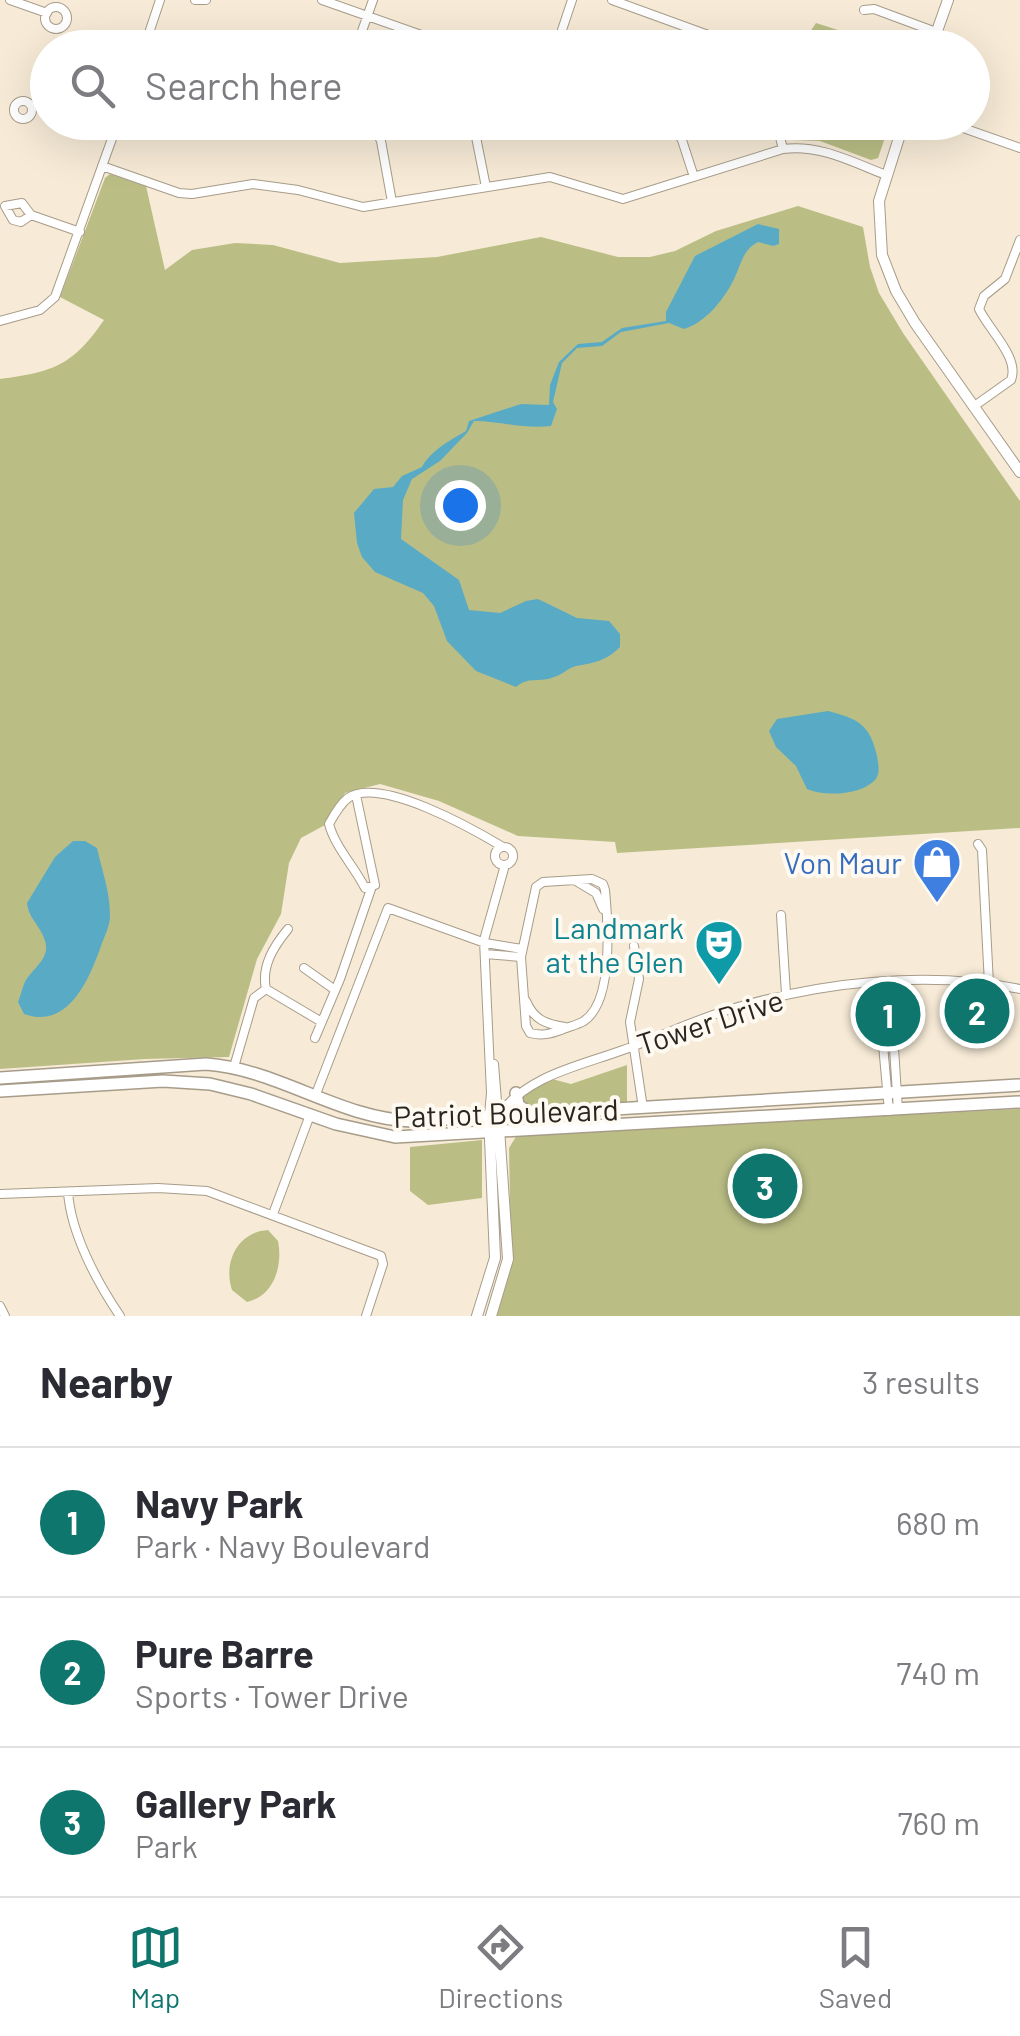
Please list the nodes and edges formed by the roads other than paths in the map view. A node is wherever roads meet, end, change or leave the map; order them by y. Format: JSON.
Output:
{"nodes":[{"id":1,"x":10,"y":0,"type":"edge"},
{"id":2,"x":160,"y":0,"type":"edge"},
{"id":3,"x":195,"y":0,"type":"edge"},
{"id":4,"x":206,"y":0,"type":"edge"},
{"id":5,"x":322,"y":0,"type":"edge"},
{"id":6,"x":373,"y":0,"type":"edge"},
{"id":7,"x":572,"y":0,"type":"edge"},
{"id":8,"x":612,"y":0,"type":"edge"},
{"id":9,"x":948,"y":0,"type":"edge"},
{"id":10,"x":864,"y":10,"type":"dead end"},
{"id":11,"x":47,"y":12,"type":"dead end"},
{"id":12,"x":367,"y":16,"type":"junction"},
{"id":13,"x":150,"y":30,"type":"edge"},
{"id":14,"x":362,"y":30,"type":"edge"},
{"id":15,"x":402,"y":30,"type":"edge"},
{"id":16,"x":562,"y":30,"type":"edge"},
{"id":17,"x":694,"y":30,"type":"edge"},
{"id":18,"x":931,"y":30,"type":"edge"},
{"id":19,"x":937,"y":30,"type":"edge"},
{"id":20,"x":0,"y":103,"type":"edge"},
{"id":21,"x":14,"y":108,"type":"dead end"},
{"id":22,"x":990,"y":137,"type":"edge"},
{"id":23,"x":111,"y":140,"type":"edge"},
{"id":24,"x":381,"y":140,"type":"edge"},
{"id":25,"x":477,"y":140,"type":"edge"},
{"id":26,"x":682,"y":140,"type":"edge"},
{"id":27,"x":780,"y":140,"type":"edge"},
{"id":28,"x":898,"y":140,"type":"edge"},
{"id":29,"x":1020,"y":148,"type":"edge"},
{"id":30,"x":782,"y":149,"type":"junction"},
{"id":31,"x":102,"y":166,"type":"junction"},
{"id":32,"x":886,"y":174,"type":"junction"},
{"id":33,"x":694,"y":177,"type":"junction"},
{"id":34,"x":486,"y":187,"type":"junction"},
{"id":35,"x":392,"y":202,"type":"junction"},
{"id":36,"x":2,"y":205,"type":"edge"},
{"id":37,"x":31,"y":215,"type":"junction"},
{"id":38,"x":80,"y":232,"type":"junction"},
{"id":39,"x":1020,"y":240,"type":"edge"},
{"id":40,"x":0,"y":321,"type":"edge"},
{"id":41,"x":974,"y":407,"type":"junction"},
{"id":42,"x":1020,"y":472,"type":"edge"},
{"id":43,"x":356,"y":794,"type":"junction"},
{"id":44,"x":978,"y":844,"type":"dead end"},
{"id":45,"x":371,"y":889,"type":"junction"},
{"id":46,"x":780,"y":915,"type":"dead end"},
{"id":47,"x":288,"y":929,"type":"dead end"},
{"id":48,"x":485,"y":943,"type":"junction"},
{"id":49,"x":634,"y":946,"type":"dead end"},
{"id":50,"x":522,"y":953,"type":"junction"},
{"id":51,"x":485,"y":954,"type":"junction"},
{"id":52,"x":304,"y":968,"type":"dead end"},
{"id":53,"x":906,"y":982,"type":"junction"},
{"id":54,"x":869,"y":984,"type":"junction"},
{"id":55,"x":988,"y":984,"type":"junction"},
{"id":56,"x":1020,"y":988,"type":"edge"},
{"id":57,"x":266,"y":989,"type":"junction"},
{"id":58,"x":336,"y":990,"type":"junction"},
{"id":59,"x":786,"y":994,"type":"junction"},
{"id":60,"x":524,"y":996,"type":"junction"},
{"id":61,"x":320,"y":1021,"type":"junction"},
{"id":62,"x":568,"y":1027,"type":"junction"},
{"id":63,"x":314,"y":1038,"type":"dead end"},
{"id":64,"x":895,"y":1040,"type":"junction"},
{"id":65,"x":883,"y":1043,"type":"junction"},
{"id":66,"x":635,"y":1046,"type":"junction"},
{"id":67,"x":234,"y":1067,"type":"junction"},
{"id":68,"x":0,"y":1078,"type":"edge"},
{"id":69,"x":1020,"y":1085,"type":"edge"},
{"id":70,"x":0,"y":1091,"type":"edge"},
{"id":71,"x":892,"y":1092,"type":"junction"},
{"id":72,"x":516,"y":1093,"type":"junction"},
{"id":73,"x":316,"y":1094,"type":"junction"},
{"id":74,"x":1020,"y":1102,"type":"edge"},
{"id":75,"x":642,"y":1107,"type":"junction"},
{"id":76,"x":893,"y":1111,"type":"junction"},
{"id":77,"x":528,"y":1113,"type":"junction"},
{"id":78,"x":310,"y":1114,"type":"junction"},
{"id":79,"x":494,"y":1114,"type":"junction"},
{"id":80,"x":643,"y":1123,"type":"junction"},
{"id":81,"x":493,"y":1133,"type":"junction"},
{"id":82,"x":68,"y":1192,"type":"junction"},
{"id":83,"x":0,"y":1194,"type":"edge"},
{"id":84,"x":274,"y":1214,"type":"junction"},
{"id":85,"x":0,"y":1306,"type":"edge"},
{"id":86,"x":4,"y":1316,"type":"edge"},
{"id":87,"x":120,"y":1316,"type":"edge"},
{"id":88,"x":366,"y":1316,"type":"edge"},
{"id":89,"x":477,"y":1316,"type":"edge"},
{"id":90,"x":491,"y":1316,"type":"edge"}],
"edges":[{"from":1,"to":11,"type":"street"},
{"from":2,"to":13,"type":"street"},
{"from":3,"to":4,"type":"street"},
{"from":5,"to":12,"type":"street"},
{"from":6,"to":12,"type":"street"},
{"from":7,"to":16,"type":"street"},
{"from":8,"to":17,"type":"street"},
{"from":9,"to":19,"type":"street"},
{"from":10,"to":18,"type":"street"},
{"from":12,"to":14,"type":"street"},
{"from":12,"to":15,"type":"street"},
{"from":20,"to":21,"type":"street"},
{"from":22,"to":29,"type":"street"},
{"from":23,"to":31,"type":"street"},
{"from":24,"to":35,"type":"street"},
{"from":25,"to":34,"type":"street"},
{"from":26,"to":33,"type":"street"},
{"from":27,"to":30,"type":"street"},
{"from":28,"to":32,"type":"street"},
{"from":30,"to":32,"type":"street"},
{"from":30,"to":33,"type":"street"},
{"from":31,"to":35,"type":"street"},
{"from":31,"to":38,"type":"street"},
{"from":32,"to":41,"type":"street"},
{"from":33,"to":34,"type":"street"},
{"from":34,"to":35,"type":"street"},
{"from":36,"to":37,"type":"street"},
{"from":36,"to":37,"type":"street"},
{"from":37,"to":38,"type":"street"},
{"from":38,"to":40,"type":"street"},
{"from":39,"to":41,"type":"street"},
{"from":41,"to":42,"type":"street"},
{"from":43,"to":45,"type":"street"},
{"from":43,"to":45,"type":"street"},
{"from":43,"to":48,"type":"street"},
{"from":44,"to":55,"type":"street"},
{"from":45,"to":58,"type":"street"},
{"from":46,"to":59,"type":"street"},
{"from":47,"to":57,"type":"street"},
{"from":48,"to":50,"type":"street"},
{"from":48,"to":51,"type":"street"},
{"from":48,"to":73,"type":"street"},
{"from":49,"to":66,"type":"street"},
{"from":50,"to":51,"type":"street"},
{"from":50,"to":60,"type":"street"},
{"from":50,"to":62,"type":"street"},
{"from":51,"to":79,"type":"street"},
{"from":52,"to":58,"type":"street"},
{"from":53,"to":54,"type":"street","name":"Tower Drive"},
{"from":53,"to":55,"type":"street","name":"Tower Drive"},
{"from":53,"to":64,"type":"street"},
{"from":54,"to":59,"type":"street","name":"Tower Drive"},
{"from":54,"to":65,"type":"street"},
{"from":55,"to":56,"type":"street","name":"Tower Drive"},
{"from":57,"to":61,"type":"street"},
{"from":57,"to":67,"type":"street"},
{"from":58,"to":61,"type":"street"},
{"from":59,"to":66,"type":"street","name":"Tower Drive"},
{"from":60,"to":62,"type":"street"},
{"from":60,"to":62,"type":"street"},
{"from":61,"to":63,"type":"street"},
{"from":64,"to":65,"type":"street"},
{"from":64,"to":71,"type":"street"},
{"from":65,"to":71,"type":"street"},
{"from":66,"to":72,"type":"street","name":"Tower Drive"},
{"from":66,"to":75,"type":"street"},
{"from":67,"to":68,"type":"main road","name":"Patriot Boulevard"},
{"from":67,"to":73,"type":"main road","name":"Patriot Boulevard"},
{"from":69,"to":71,"type":"main road","name":"Patriot Boulevard"},
{"from":70,"to":78,"type":"main road","name":"Patriot Boulevard"},
{"from":71,"to":75,"type":"main road","name":"Patriot Boulevard"},
{"from":71,"to":76,"type":"street"},
{"from":72,"to":77,"type":"main road"},
{"from":72,"to":79,"type":"street","name":"Tower Drive"},
{"from":73,"to":79,"type":"main road","name":"Patriot Boulevard"},
{"from":74,"to":76,"type":"main road","name":"Patriot Boulevard"},
{"from":75,"to":77,"type":"main road","name":"Patriot Boulevard"},
{"from":75,"to":80,"type":"street"},
{"from":76,"to":80,"type":"main road","name":"Patriot Boulevard"},
{"from":77,"to":79,"type":"main road","name":"Patriot Boulevard"},
{"from":78,"to":81,"type":"main road","name":"Patriot Boulevard"},
{"from":78,"to":84,"type":"street"},
{"from":79,"to":81,"type":"street"},
{"from":80,"to":81,"type":"main road","name":"Patriot Boulevard"},
{"from":81,"to":89,"type":"street"},
{"from":81,"to":90,"type":"street"},
{"from":82,"to":83,"type":"street"},
{"from":82,"to":84,"type":"street"},
{"from":82,"to":87,"type":"street"},
{"from":84,"to":88,"type":"street"},
{"from":85,"to":86,"type":"street"}]}
